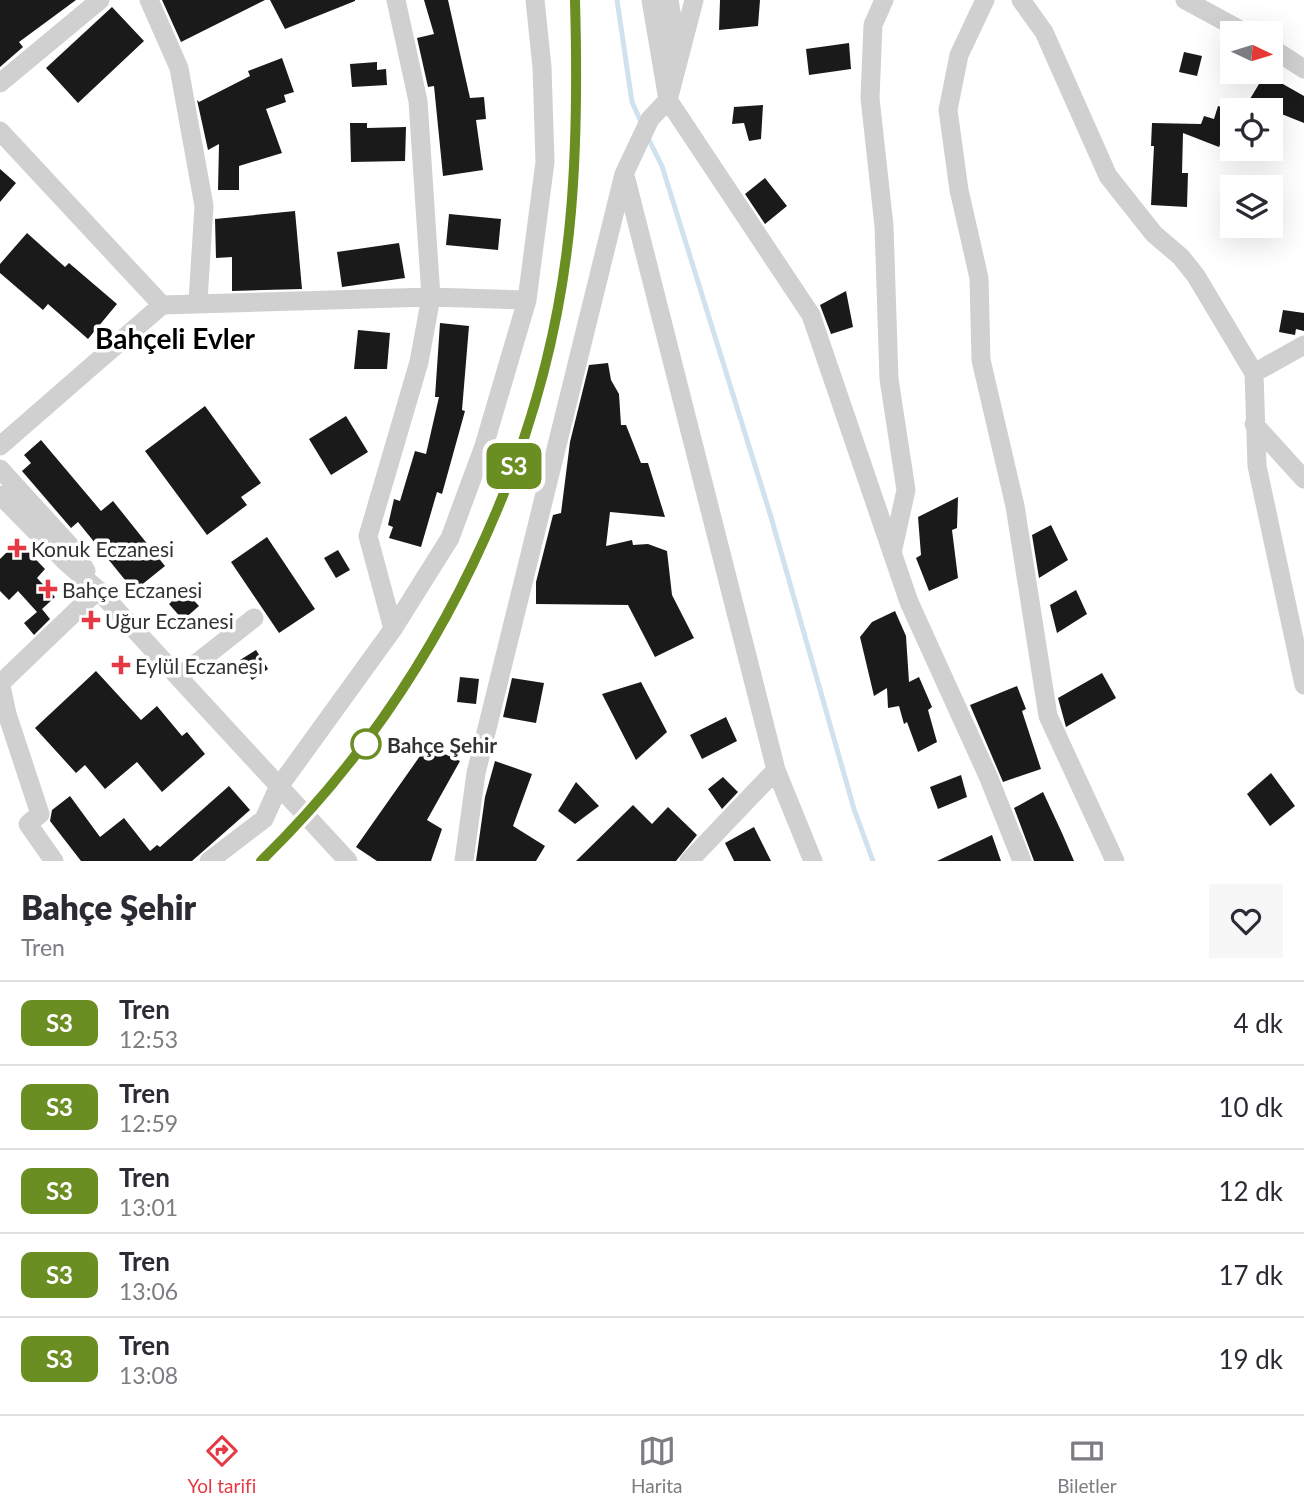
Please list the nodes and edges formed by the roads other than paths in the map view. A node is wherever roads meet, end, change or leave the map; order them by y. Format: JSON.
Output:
{"nodes":[{"id":1,"x":100,"y":0,"type":"edge"},
{"id":2,"x":149,"y":0,"type":"edge"},
{"id":3,"x":396,"y":0,"type":"edge"},
{"id":4,"x":535,"y":0,"type":"edge"},
{"id":5,"x":651,"y":0,"type":"edge"},
{"id":6,"x":669,"y":0,"type":"edge"},
{"id":7,"x":694,"y":0,"type":"edge"},
{"id":8,"x":884,"y":0,"type":"edge"},
{"id":9,"x":985,"y":0,"type":"edge"},
{"id":10,"x":1021,"y":0,"type":"edge"},
{"id":11,"x":1185,"y":0,"type":"edge"},
{"id":12,"x":1224,"y":21,"type":"edge"},
{"id":13,"x":1283,"y":55,"type":"edge"},
{"id":14,"x":1304,"y":69,"type":"edge"},
{"id":15,"x":0,"y":83,"type":"edge"},
{"id":16,"x":668,"y":100,"type":"junction"},
{"id":17,"x":0,"y":131,"type":"edge"},
{"id":18,"x":627,"y":168,"type":"junction"},
{"id":19,"x":431,"y":297,"type":"junction"},
{"id":20,"x":527,"y":300,"type":"junction"},
{"id":21,"x":198,"y":301,"type":"junction"},
{"id":22,"x":162,"y":305,"type":"junction"},
{"id":23,"x":1304,"y":345,"type":"edge"},
{"id":24,"x":1254,"y":373,"type":"junction"},
{"id":25,"x":1254,"y":424,"type":"junction"},
{"id":26,"x":0,"y":446,"type":"edge"},
{"id":27,"x":0,"y":469,"type":"edge"},
{"id":28,"x":1304,"y":479,"type":"edge"},
{"id":29,"x":0,"y":495,"type":"edge"},
{"id":30,"x":892,"y":553,"type":"junction"},
{"id":31,"x":98,"y":590,"type":"junction"},
{"id":32,"x":254,"y":618,"type":"dead end"},
{"id":33,"x":393,"y":629,"type":"junction"},
{"id":34,"x":179,"y":677,"type":"junction"},
{"id":35,"x":0,"y":682,"type":"edge"},
{"id":36,"x":1304,"y":685,"type":"edge"},
{"id":37,"x":776,"y":770,"type":"junction"},
{"id":38,"x":278,"y":788,"type":"junction"},
{"id":39,"x":339,"y":858,"type":"edge"},
{"id":40,"x":54,"y":861,"type":"edge"},
{"id":41,"x":209,"y":861,"type":"edge"},
{"id":42,"x":464,"y":861,"type":"edge"},
{"id":43,"x":689,"y":861,"type":"edge"},
{"id":44,"x":813,"y":861,"type":"edge"},
{"id":45,"x":1022,"y":861,"type":"edge"},
{"id":46,"x":1115,"y":861,"type":"edge"}],
"edges":[{"from":1,"to":15,"type":"street"},
{"from":2,"to":21,"type":"street"},
{"from":3,"to":19,"type":"street"},
{"from":4,"to":20,"type":"street"},
{"from":5,"to":16,"type":"street"},
{"from":6,"to":16,"type":"street"},
{"from":7,"to":16,"type":"street"},
{"from":8,"to":30,"type":"street"},
{"from":9,"to":46,"type":"street"},
{"from":10,"to":24,"type":"street"},
{"from":11,"to":12,"type":"street"},
{"from":13,"to":14,"type":"street"},
{"from":16,"to":18,"type":"street"},
{"from":16,"to":30,"type":"street"},
{"from":17,"to":22,"type":"street"},
{"from":18,"to":37,"type":"street"},
{"from":18,"to":42,"type":"street"},
{"from":19,"to":20,"type":"street"},
{"from":19,"to":21,"type":"street"},
{"from":19,"to":33,"type":"street"},
{"from":20,"to":33,"type":"street"},
{"from":21,"to":22,"type":"street"},
{"from":22,"to":26,"type":"street"},
{"from":23,"to":24,"type":"street"},
{"from":24,"to":25,"type":"street"},
{"from":25,"to":28,"type":"street"},
{"from":25,"to":36,"type":"street"},
{"from":27,"to":31,"type":"street"},
{"from":29,"to":31,"type":"street"},
{"from":30,"to":45,"type":"street"},
{"from":31,"to":34,"type":"street"},
{"from":31,"to":35,"type":"street"},
{"from":32,"to":34,"type":"street"},
{"from":33,"to":38,"type":"street"},
{"from":34,"to":38,"type":"street"},
{"from":35,"to":40,"type":"street"},
{"from":37,"to":43,"type":"street"},
{"from":37,"to":44,"type":"street"},
{"from":38,"to":39,"type":"street"},
{"from":38,"to":41,"type":"street"}]}
